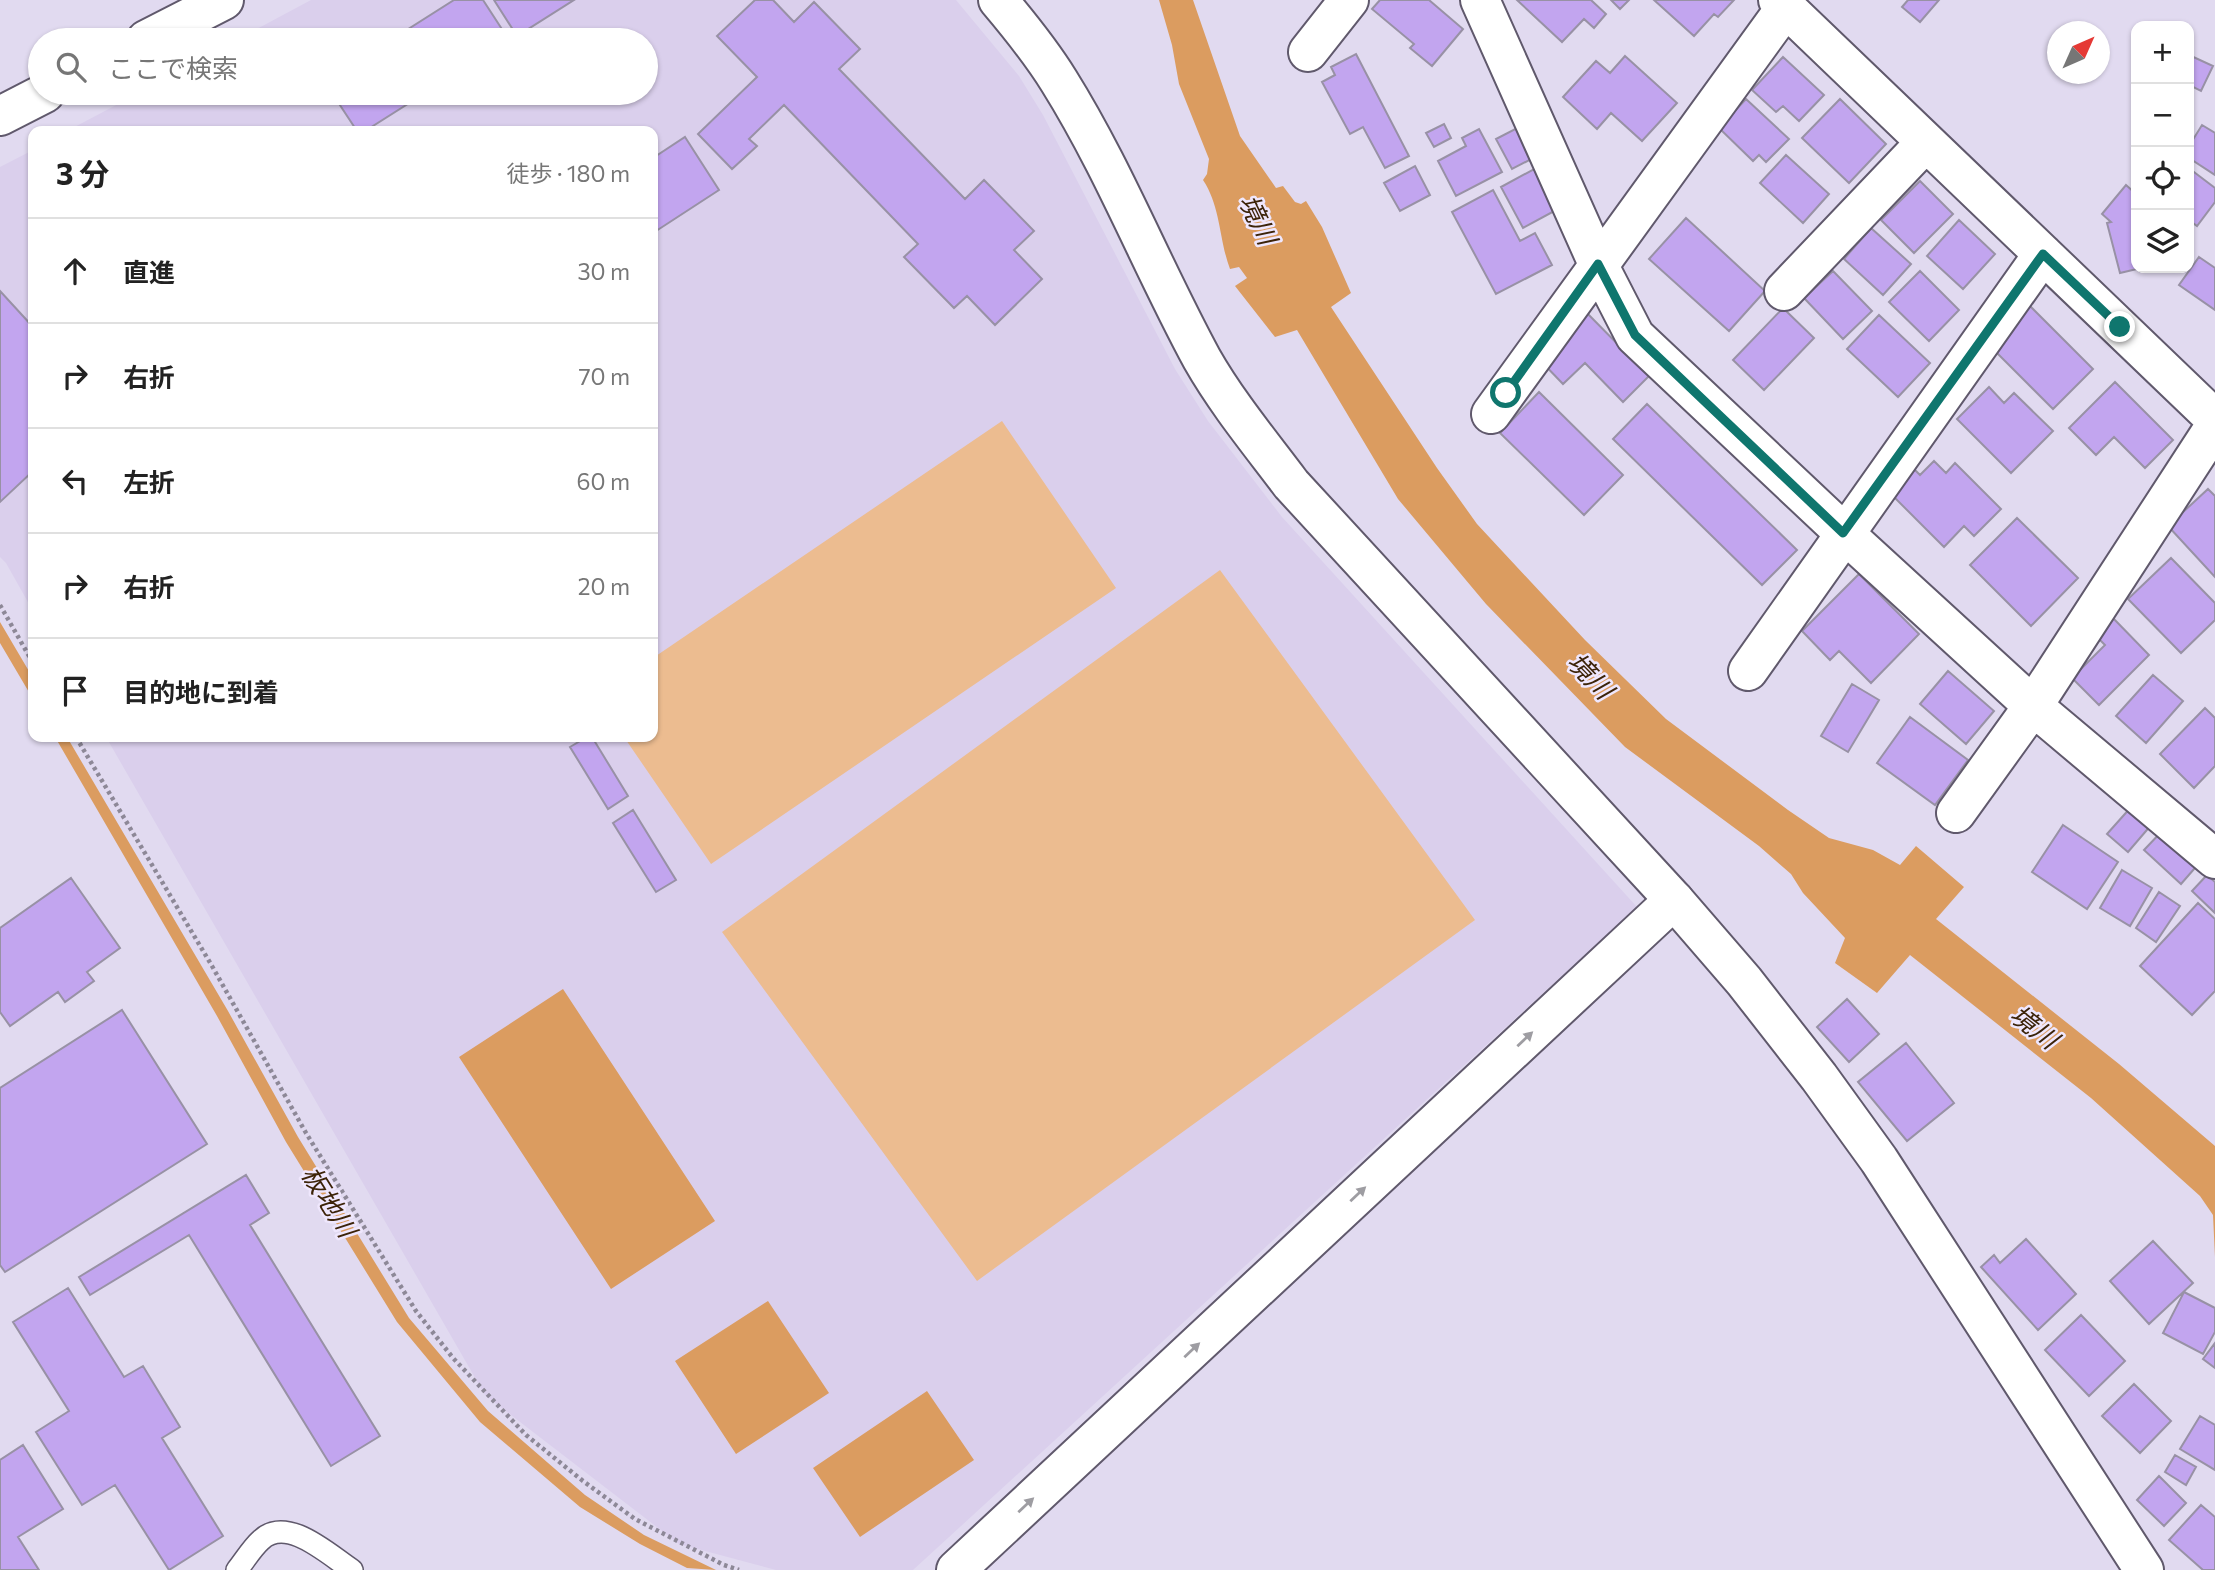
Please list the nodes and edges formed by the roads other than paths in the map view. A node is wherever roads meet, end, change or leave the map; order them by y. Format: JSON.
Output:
{"nodes":[{"id":1,"x":224,"y":0,"type":"edge"},
{"id":2,"x":998,"y":0,"type":"edge"},
{"id":3,"x":1349,"y":0,"type":"edge"},
{"id":4,"x":1480,"y":0,"type":"edge"},
{"id":5,"x":1782,"y":4,"type":"edge"},
{"id":6,"x":169,"y":28,"type":"edge"},
{"id":7,"x":1308,"y":52,"type":"dead end"},
{"id":8,"x":28,"y":102,"type":"edge"},
{"id":9,"x":0,"y":116,"type":"edge"},
{"id":10,"x":1926,"y":142,"type":"junction"},
{"id":11,"x":2043,"y":254,"type":"junction"},
{"id":12,"x":1598,"y":264,"type":"junction"},
{"id":13,"x":1784,"y":291,"type":"dead end"},
{"id":14,"x":1491,"y":414,"type":"dead end"},
{"id":15,"x":2215,"y":419,"type":"edge"},
{"id":16,"x":2215,"y":426,"type":"edge"},
{"id":17,"x":1843,"y":533,"type":"junction"},
{"id":18,"x":1748,"y":671,"type":"dead end"},
{"id":19,"x":2033,"y":706,"type":"junction"},
{"id":20,"x":1956,"y":813,"type":"dead end"},
{"id":21,"x":2215,"y":859,"type":"edge"},
{"id":22,"x":1674,"y":900,"type":"junction"},
{"id":23,"x":966,"y":1561,"type":"edge"},
{"id":24,"x":237,"y":1570,"type":"edge"},
{"id":25,"x":352,"y":1570,"type":"edge"},
{"id":26,"x":2144,"y":1570,"type":"edge"}],
"edges":[{"from":1,"to":6,"type":"street"},
{"from":2,"to":22,"type":"street"},
{"from":3,"to":7,"type":"street"},
{"from":4,"to":12,"type":"street"},
{"from":5,"to":10,"type":"street"},
{"from":5,"to":12,"type":"street"},
{"from":8,"to":9,"type":"street"},
{"from":10,"to":11,"type":"street"},
{"from":10,"to":13,"type":"street"},
{"from":11,"to":15,"type":"street"},
{"from":11,"to":17,"type":"street"},
{"from":12,"to":14,"type":"street"},
{"from":12,"to":17,"type":"street"},
{"from":16,"to":19,"type":"street"},
{"from":17,"to":18,"type":"street"},
{"from":17,"to":19,"type":"street"},
{"from":19,"to":20,"type":"street"},
{"from":19,"to":21,"type":"street"},
{"from":23,"to":22,"type":"street","one_way":true},
{"from":22,"to":26,"type":"street"},
{"from":24,"to":25,"type":"lane"}]}
